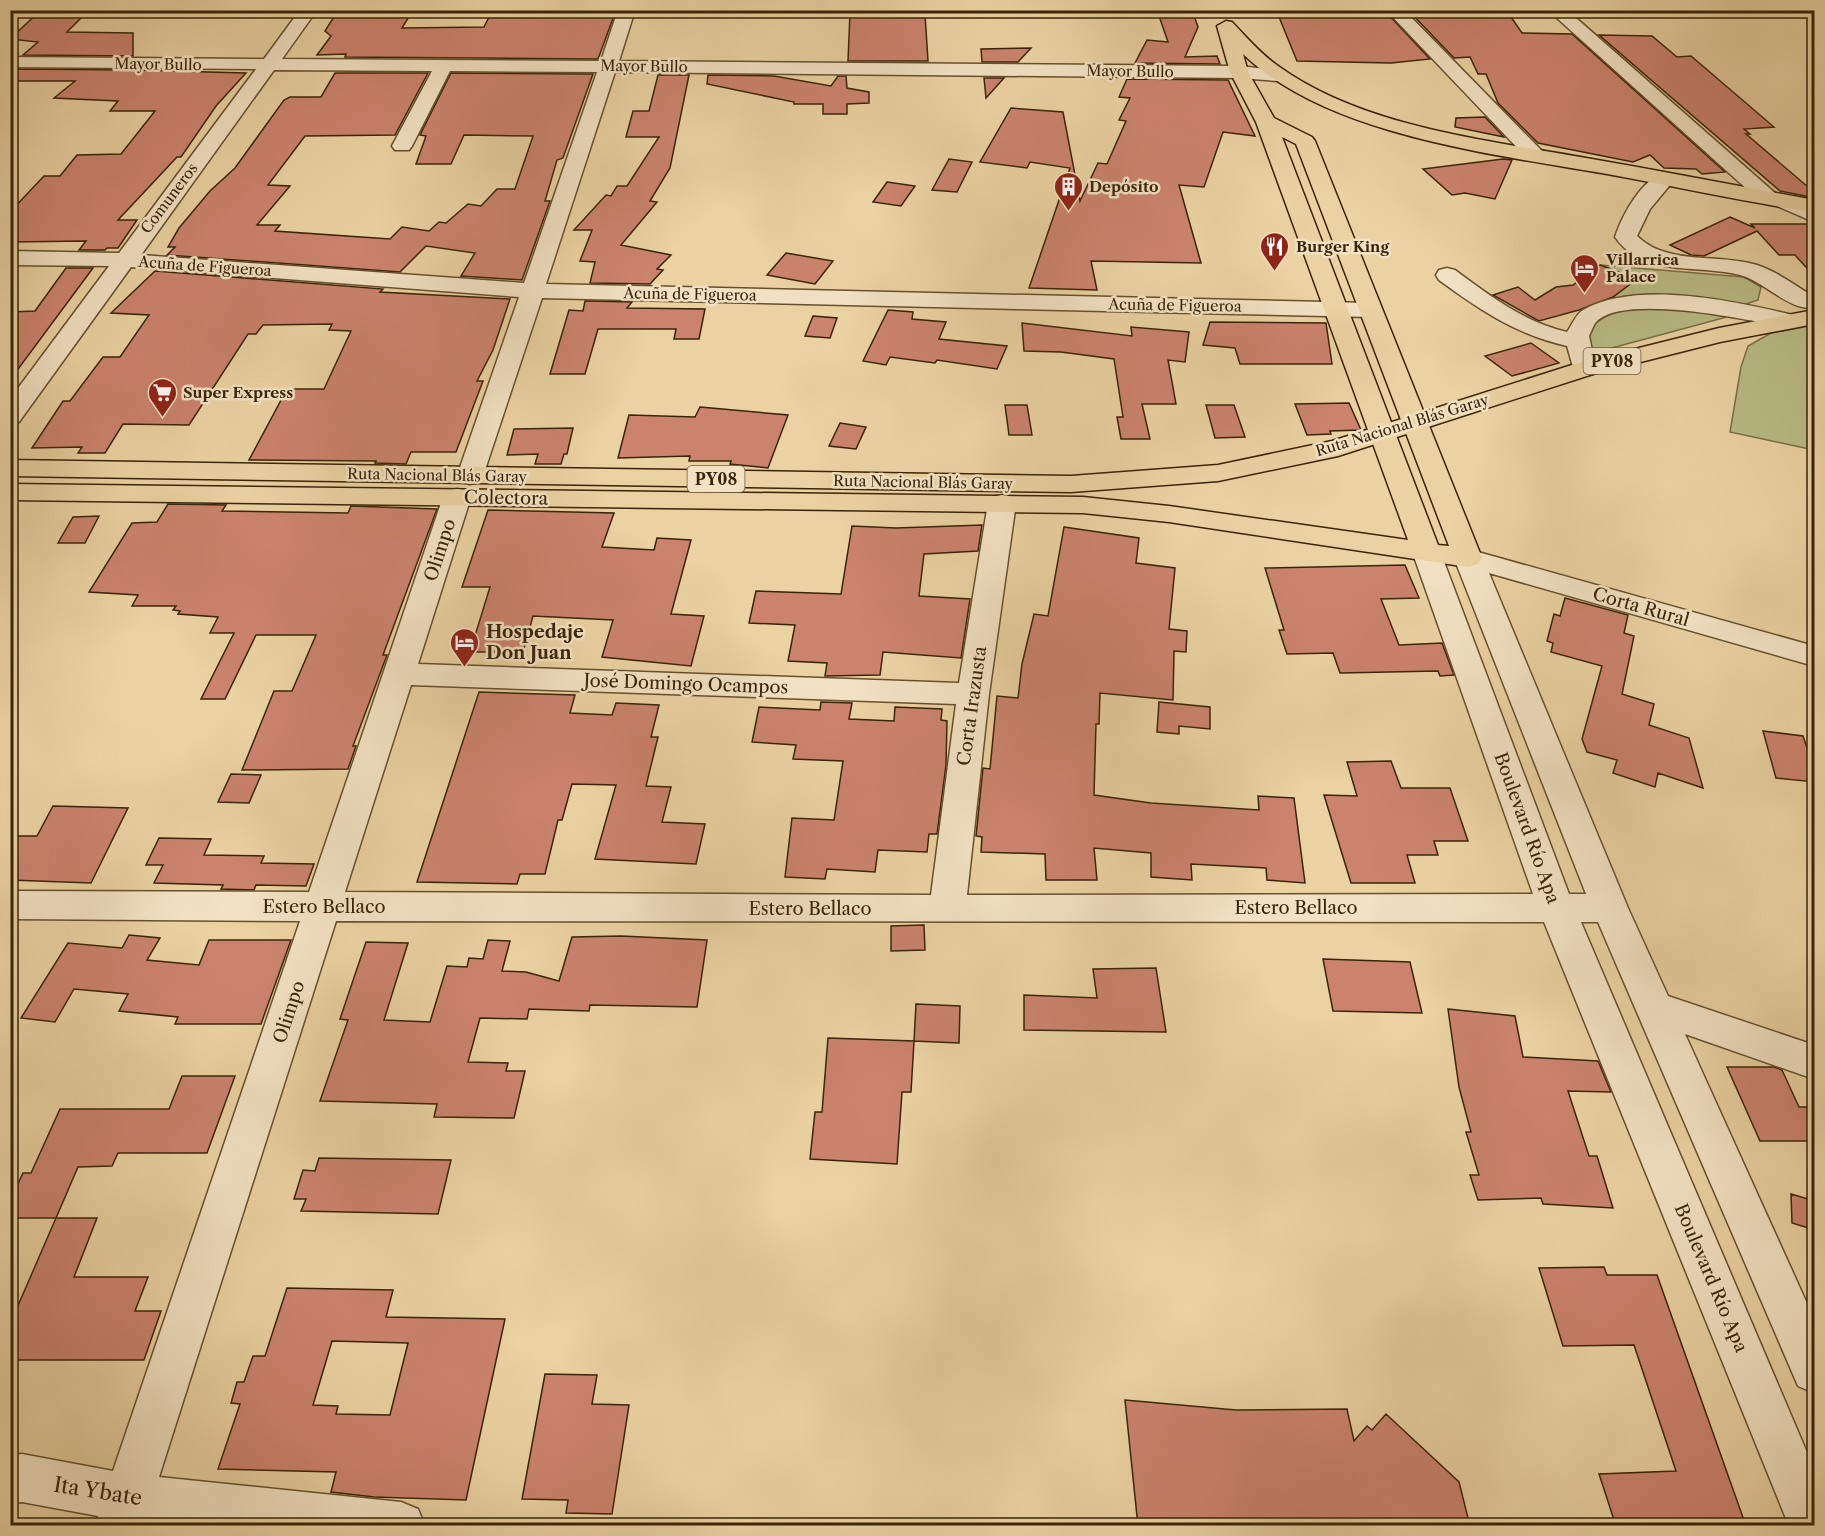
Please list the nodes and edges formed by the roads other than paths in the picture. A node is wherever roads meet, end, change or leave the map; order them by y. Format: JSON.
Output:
{"nodes":[{"id":1,"x":309,"y":10,"type":"edge"},
{"id":2,"x":627,"y":10,"type":"edge"},
{"id":3,"x":1394,"y":10,"type":"edge"},
{"id":4,"x":1556,"y":10,"type":"edge"},
{"id":5,"x":1223,"y":18,"type":"edge"},
{"id":6,"x":10,"y":62,"type":"edge"},
{"id":7,"x":444,"y":65,"type":"junction"},
{"id":8,"x":609,"y":65,"type":"junction"},
{"id":9,"x":268,"y":66,"type":"junction"},
{"id":10,"x":1239,"y":72,"type":"junction"},
{"id":11,"x":1278,"y":75,"type":"junction"},
{"id":12,"x":1266,"y":122,"type":"junction"},
{"id":13,"x":402,"y":146,"type":"dead end"},
{"id":14,"x":1535,"y":155,"type":"junction"},
{"id":15,"x":1665,"y":178,"type":"junction"},
{"id":16,"x":1773,"y":198,"type":"junction"},
{"id":17,"x":1815,"y":206,"type":"edge"},
{"id":18,"x":1815,"y":216,"type":"edge"},
{"id":19,"x":10,"y":258,"type":"edge"},
{"id":20,"x":123,"y":260,"type":"junction"},
{"id":21,"x":1447,"y":275,"type":"dead end"},
{"id":22,"x":534,"y":291,"type":"junction"},
{"id":23,"x":1336,"y":309,"type":"junction"},
{"id":24,"x":1370,"y":310,"type":"junction"},
{"id":25,"x":1806,"y":311,"type":"edge"},
{"id":26,"x":1575,"y":341,"type":"junction"},
{"id":27,"x":1584,"y":369,"type":"junction"},
{"id":28,"x":10,"y":417,"type":"edge"},
{"id":29,"x":1414,"y":423,"type":"junction"},
{"id":30,"x":1383,"y":433,"type":"junction"},
{"id":31,"x":10,"y":468,"type":"edge"},
{"id":32,"x":463,"y":486,"type":"junction"},
{"id":33,"x":10,"y":492,"type":"edge"},
{"id":34,"x":1002,"y":503,"type":"junction"},
{"id":35,"x":1426,"y":551,"type":"junction"},
{"id":36,"x":1468,"y":558,"type":"junction"},
{"id":37,"x":1815,"y":656,"type":"edge"},
{"id":38,"x":400,"y":674,"type":"junction"},
{"id":39,"x":973,"y":694,"type":"junction"},
{"id":40,"x":10,"y":905,"type":"edge"},
{"id":41,"x":324,"y":907,"type":"junction"},
{"id":42,"x":1556,"y":907,"type":"junction"},
{"id":43,"x":1610,"y":908,"type":"junction"},
{"id":44,"x":947,"y":909,"type":"junction"},
{"id":45,"x":1653,"y":1007,"type":"junction"},
{"id":46,"x":1815,"y":1062,"type":"edge"},
{"id":47,"x":1815,"y":1370,"type":"edge"},
{"id":48,"x":10,"y":1479,"type":"edge"},
{"id":49,"x":124,"y":1512,"type":"edge"},
{"id":50,"x":402,"y":1526,"type":"edge"},
{"id":51,"x":1814,"y":1526,"type":"edge"}],
"edges":[{"from":1,"to":9,"type":"street","name":"Comuneros"},
{"from":2,"to":8,"type":"street","name":"Olimpo"},
{"from":3,"to":14,"type":"street"},
{"from":4,"to":16,"type":"street"},
{"from":5,"to":10,"type":"main road","name":"Boulevard Río Apa"},
{"from":5,"to":11,"type":"main road"},
{"from":6,"to":9,"type":"street","name":"Mayor Bullo"},
{"from":7,"to":8,"type":"street","name":"Mayor Bullo"},
{"from":7,"to":9,"type":"street","name":"Mayor Bullo"},
{"from":7,"to":13,"type":"street"},
{"from":8,"to":10,"type":"street","name":"Mayor Bullo"},
{"from":8,"to":22,"type":"street","name":"Olimpo"},
{"from":9,"to":20,"type":"street","name":"Comuneros"},
{"from":10,"to":11,"type":"street","name":"Mayor Bullo"},
{"from":10,"to":12,"type":"main road","name":"Boulevard Río Apa"},
{"from":11,"to":14,"type":"main road"},
{"from":12,"to":23,"type":"main road","name":"Boulevard Río Apa"},
{"from":12,"to":24,"type":"main road"},
{"from":14,"to":15,"type":"main road"},
{"from":15,"to":16,"type":"main road"},
{"from":15,"to":25,"type":"street"},
{"from":16,"to":17,"type":"main road"},
{"from":16,"to":18,"type":"street"},
{"from":19,"to":20,"type":"street","name":"Acuña de Figueroa"},
{"from":20,"to":22,"type":"street","name":"Acuña de Figueroa"},
{"from":20,"to":28,"type":"street","name":"Comuneros"},
{"from":21,"to":26,"type":"street"},
{"from":22,"to":23,"type":"street","name":"Acuña de Figueroa"},
{"from":22,"to":32,"type":"street","name":"Olimpo"},
{"from":23,"to":24,"type":"street","name":"Acuña de Figueroa"},
{"from":23,"to":30,"type":"main road","name":"Boulevard Río Apa"},
{"from":24,"to":29,"type":"main road"},
{"from":25,"to":26,"type":"street"},
{"from":25,"to":27,"type":"main road","name":"Ruta Nacional Blás Garay","number":"PY08"},
{"from":26,"to":27,"type":"street"},
{"from":27,"to":29,"type":"main road","name":"Ruta Nacional Blás Garay","number":"PY08"},
{"from":29,"to":30,"type":"main road","name":"Ruta Nacional Blás Garay","number":"PY08"},
{"from":29,"to":36,"type":"main road"},
{"from":30,"to":32,"type":"main road","name":"Ruta Nacional Blás Garay","number":"PY08"},
{"from":30,"to":35,"type":"main road","name":"Boulevard Río Apa"},
{"from":31,"to":32,"type":"main road","name":"Ruta Nacional Blás Garay","number":"PY08"},
{"from":32,"to":33,"type":"main road","name":"Colectora"},
{"from":32,"to":34,"type":"main road","name":"Colectora"},
{"from":32,"to":38,"type":"street","name":"Olimpo"},
{"from":34,"to":35,"type":"main road","name":"Colectora"},
{"from":34,"to":39,"type":"street","name":"Corta Irazusta"},
{"from":35,"to":36,"type":"main road","name":"Colectora"},
{"from":35,"to":42,"type":"street","name":"Boulevard Río Apa"},
{"from":36,"to":37,"type":"street","name":"Corta Rural"},
{"from":36,"to":43,"type":"street"},
{"from":38,"to":39,"type":"street","name":"José Domingo Ocampos"},
{"from":38,"to":41,"type":"street","name":"Olimpo"},
{"from":39,"to":44,"type":"street","name":"Corta Irazusta"},
{"from":40,"to":41,"type":"street","name":"Estero Bellaco"},
{"from":41,"to":44,"type":"street","name":"Estero Bellaco"},
{"from":41,"to":49,"type":"street","name":"Olimpo"},
{"from":42,"to":43,"type":"street","name":"Estero Bellaco"},
{"from":42,"to":44,"type":"street","name":"Estero Bellaco"},
{"from":42,"to":51,"type":"street","name":"Boulevard Río Apa"},
{"from":43,"to":45,"type":"street"},
{"from":45,"to":46,"type":"street"},
{"from":45,"to":47,"type":"street"},
{"from":48,"to":49,"type":"street","name":"Ita Ybate"},
{"from":49,"to":50,"type":"street","name":"Ita Ybate"}]}
